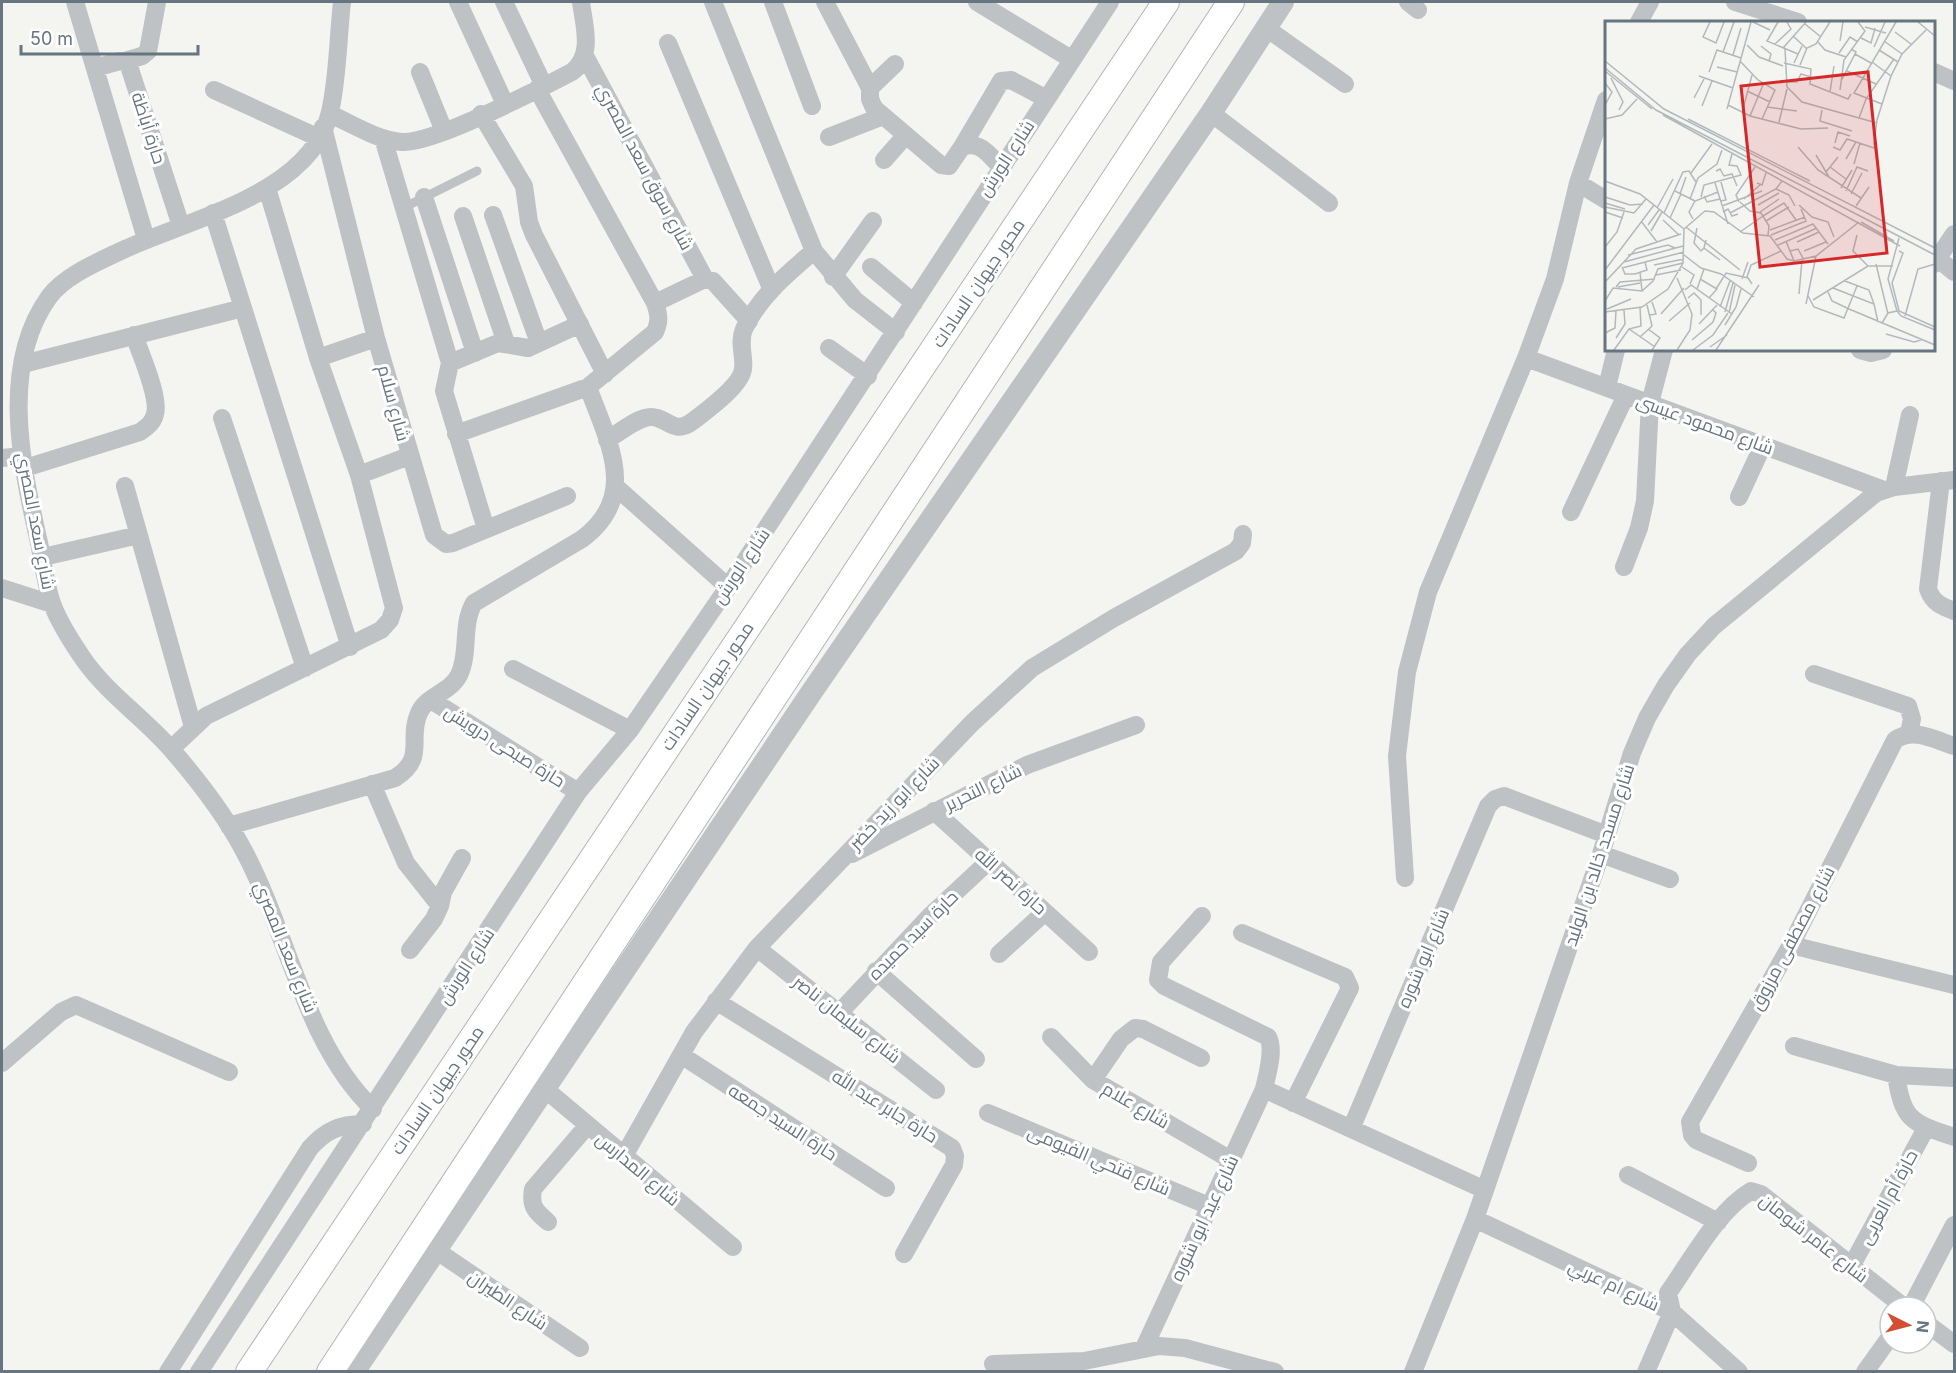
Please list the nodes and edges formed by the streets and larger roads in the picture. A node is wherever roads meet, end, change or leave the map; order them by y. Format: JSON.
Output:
{"nodes":[{"id":1,"x":157,"y":2,"type":"edge"},
{"id":2,"x":342,"y":2,"type":"edge"},
{"id":3,"x":458,"y":2,"type":"edge"},
{"id":4,"x":504,"y":2,"type":"edge"},
{"id":5,"x":581,"y":2,"type":"edge"},
{"id":6,"x":713,"y":2,"type":"edge"},
{"id":7,"x":773,"y":2,"type":"edge"},
{"id":8,"x":825,"y":2,"type":"edge"},
{"id":9,"x":977,"y":2,"type":"edge"},
{"id":10,"x":1110,"y":2,"type":"edge"},
{"id":11,"x":1166,"y":2,"type":"edge"},
{"id":12,"x":1231,"y":2,"type":"edge"},
{"id":13,"x":1283,"y":2,"type":"edge"},
{"id":14,"x":1650,"y":2,"type":"edge"},
{"id":15,"x":1735,"y":2,"type":"edge"},
{"id":16,"x":77,"y":3,"type":"edge"},
{"id":17,"x":1640,"y":21,"type":"edge"},
{"id":18,"x":1795,"y":21,"type":"edge"},
{"id":19,"x":1266,"y":28,"type":"junction"},
{"id":20,"x":668,"y":43,"type":"dead end"},
{"id":21,"x":585,"y":56,"type":"junction"},
{"id":22,"x":1071,"y":59,"type":"junction"},
{"id":23,"x":125,"y":61,"type":"junction"},
{"id":24,"x":895,"y":64,"type":"dead end"},
{"id":25,"x":95,"y":68,"type":"junction"},
{"id":26,"x":420,"y":72,"type":"dead end"},
{"id":27,"x":1935,"y":72,"type":"edge"},
{"id":28,"x":1954,"y":81,"type":"edge"},
{"id":29,"x":1345,"y":84,"type":"dead end"},
{"id":30,"x":541,"y":87,"type":"junction"},
{"id":31,"x":870,"y":88,"type":"junction"},
{"id":32,"x":214,"y":90,"type":"dead end"},
{"id":33,"x":1045,"y":99,"type":"junction"},
{"id":34,"x":1605,"y":103,"type":"edge"},
{"id":35,"x":505,"y":104,"type":"junction"},
{"id":36,"x":812,"y":106,"type":"dead end"},
{"id":37,"x":1211,"y":113,"type":"junction"},
{"id":38,"x":481,"y":114,"type":"junction"},
{"id":39,"x":883,"y":116,"type":"junction"},
{"id":40,"x":324,"y":126,"type":"junction"},
{"id":41,"x":444,"y":131,"type":"junction"},
{"id":42,"x":906,"y":135,"type":"junction"},
{"id":43,"x":829,"y":137,"type":"dead end"},
{"id":44,"x":382,"y":138,"type":"junction"},
{"id":45,"x":962,"y":147,"type":"junction"},
{"id":46,"x":884,"y":160,"type":"dead end"},
{"id":47,"x":1000,"y":167,"type":"junction"},
{"id":48,"x":1578,"y":183,"type":"junction"},
{"id":49,"x":267,"y":188,"type":"junction"},
{"id":50,"x":424,"y":198,"type":"road end"},
{"id":51,"x":1605,"y":199,"type":"edge"},
{"id":52,"x":1329,"y":203,"type":"dead end"},
{"id":53,"x":213,"y":213,"type":"junction"},
{"id":54,"x":493,"y":215,"type":"dead end"},
{"id":55,"x":463,"y":216,"type":"dead end"},
{"id":56,"x":873,"y":221,"type":"dead end"},
{"id":57,"x":180,"y":226,"type":"junction"},
{"id":58,"x":1946,"y":235,"type":"edge"},
{"id":59,"x":146,"y":239,"type":"junction"},
{"id":60,"x":814,"y":251,"type":"junction"},
{"id":61,"x":1935,"y":261,"type":"edge"},
{"id":62,"x":871,"y":267,"type":"dead end"},
{"id":63,"x":1954,"y":272,"type":"edge"},
{"id":64,"x":833,"y":277,"type":"junction"},
{"id":65,"x":705,"y":279,"type":"junction"},
{"id":66,"x":771,"y":288,"type":"junction"},
{"id":67,"x":655,"y":303,"type":"junction"},
{"id":68,"x":914,"y":303,"type":"junction"},
{"id":69,"x":243,"y":308,"type":"junction"},
{"id":70,"x":749,"y":321,"type":"junction"},
{"id":71,"x":579,"y":324,"type":"junction"},
{"id":72,"x":896,"y":332,"type":"junction"},
{"id":73,"x":134,"y":335,"type":"junction"},
{"id":74,"x":376,"y":338,"type":"junction"},
{"id":75,"x":506,"y":343,"type":"junction"},
{"id":76,"x":539,"y":343,"type":"junction"},
{"id":77,"x":829,"y":348,"type":"dead end"},
{"id":78,"x":1616,"y":351,"type":"edge"},
{"id":79,"x":1664,"y":351,"type":"edge"},
{"id":80,"x":1864,"y":351,"type":"edge"},
{"id":81,"x":1879,"y":351,"type":"edge"},
{"id":82,"x":475,"y":353,"type":"junction"},
{"id":83,"x":318,"y":358,"type":"junction"},
{"id":84,"x":1526,"y":358,"type":"junction"},
{"id":85,"x":450,"y":363,"type":"junction"},
{"id":86,"x":23,"y":364,"type":"junction"},
{"id":87,"x":605,"y":374,"type":"junction"},
{"id":88,"x":868,"y":376,"type":"junction"},
{"id":89,"x":588,"y":387,"type":"junction"},
{"id":90,"x":1607,"y":387,"type":"junction"},
{"id":91,"x":1626,"y":395,"type":"junction"},
{"id":92,"x":1650,"y":403,"type":"junction"},
{"id":93,"x":1910,"y":415,"type":"dead end"},
{"id":94,"x":222,"y":418,"type":"dead end"},
{"id":95,"x":456,"y":434,"type":"junction"},
{"id":96,"x":607,"y":440,"type":"junction"},
{"id":97,"x":1763,"y":445,"type":"junction"},
{"id":98,"x":409,"y":456,"type":"junction"},
{"id":99,"x":2,"y":458,"type":"edge"},
{"id":100,"x":22,"y":463,"type":"junction"},
{"id":101,"x":359,"y":475,"type":"junction"},
{"id":102,"x":1948,"y":480,"type":"edge"},
{"id":103,"x":125,"y":486,"type":"dead end"},
{"id":104,"x":616,"y":487,"type":"junction"},
{"id":105,"x":1889,"y":489,"type":"junction"},
{"id":106,"x":567,"y":496,"type":"dead end"},
{"id":107,"x":1739,"y":497,"type":"dead end"},
{"id":108,"x":1571,"y":512,"type":"dead end"},
{"id":109,"x":486,"y":529,"type":"junction"},
{"id":110,"x":1243,"y":534,"type":"dead end"},
{"id":111,"x":139,"y":535,"type":"junction"},
{"id":112,"x":43,"y":557,"type":"junction"},
{"id":113,"x":1624,"y":567,"type":"dead end"},
{"id":114,"x":728,"y":587,"type":"junction"},
{"id":115,"x":2,"y":588,"type":"edge"},
{"id":116,"x":52,"y":604,"type":"junction"},
{"id":117,"x":1954,"y":610,"type":"edge"},
{"id":118,"x":350,"y":646,"type":"junction"},
{"id":119,"x":305,"y":668,"type":"junction"},
{"id":120,"x":513,"y":669,"type":"dead end"},
{"id":121,"x":1814,"y":674,"type":"dead end"},
{"id":122,"x":430,"y":700,"type":"junction"},
{"id":123,"x":1136,"y":725,"type":"dead end"},
{"id":124,"x":193,"y":727,"type":"junction"},
{"id":125,"x":630,"y":730,"type":"junction"},
{"id":126,"x":1909,"y":733,"type":"junction"},
{"id":127,"x":1954,"y":746,"type":"edge"},
{"id":128,"x":171,"y":749,"type":"junction"},
{"id":129,"x":372,"y":784,"type":"junction"},
{"id":130,"x":579,"y":792,"type":"junction"},
{"id":131,"x":934,"y":811,"type":"junction"},
{"id":132,"x":229,"y":826,"type":"junction"},
{"id":133,"x":1607,"y":835,"type":"junction"},
{"id":134,"x":1601,"y":854,"type":"junction"},
{"id":135,"x":462,"y":858,"type":"dead end"},
{"id":136,"x":989,"y":861,"type":"junction"},
{"id":137,"x":837,"y":862,"type":"junction"},
{"id":138,"x":1405,"y":878,"type":"dead end"},
{"id":139,"x":1670,"y":879,"type":"dead end"},
{"id":140,"x":441,"y":906,"type":"junction"},
{"id":141,"x":1046,"y":912,"type":"junction"},
{"id":142,"x":1202,"y":916,"type":"dead end"},
{"id":143,"x":1242,"y":933,"type":"dead end"},
{"id":144,"x":1791,"y":945,"type":"junction"},
{"id":145,"x":757,"y":948,"type":"junction"},
{"id":146,"x":410,"y":950,"type":"dead end"},
{"id":147,"x":1089,"y":952,"type":"dead end"},
{"id":148,"x":999,"y":954,"type":"dead end"},
{"id":149,"x":876,"y":971,"type":"junction"},
{"id":150,"x":1954,"y":985,"type":"edge"},
{"id":151,"x":716,"y":1001,"type":"junction"},
{"id":152,"x":840,"y":1012,"type":"junction"},
{"id":153,"x":1051,"y":1037,"type":"dead end"},
{"id":154,"x":1794,"y":1046,"type":"dead end"},
{"id":155,"x":681,"y":1055,"type":"junction"},
{"id":156,"x":1201,"y":1058,"type":"dead end"},
{"id":157,"x":976,"y":1059,"type":"dead end"},
{"id":158,"x":2,"y":1063,"type":"edge"},
{"id":159,"x":229,"y":1072,"type":"dead end"},
{"id":160,"x":1896,"y":1075,"type":"junction"},
{"id":161,"x":1954,"y":1078,"type":"edge"},
{"id":162,"x":1093,"y":1080,"type":"junction"},
{"id":163,"x":545,"y":1089,"type":"junction"},
{"id":164,"x":1264,"y":1089,"type":"junction"},
{"id":165,"x":936,"y":1090,"type":"dead end"},
{"id":166,"x":1293,"y":1103,"type":"junction"},
{"id":167,"x":988,"y":1113,"type":"dead end"},
{"id":168,"x":368,"y":1116,"type":"junction"},
{"id":169,"x":587,"y":1126,"type":"junction"},
{"id":170,"x":1926,"y":1128,"type":"junction"},
{"id":171,"x":1351,"y":1129,"type":"junction"},
{"id":172,"x":1954,"y":1137,"type":"edge"},
{"id":173,"x":624,"y":1156,"type":"junction"},
{"id":174,"x":1231,"y":1160,"type":"junction"},
{"id":175,"x":1748,"y":1163,"type":"dead end"},
{"id":176,"x":1628,"y":1175,"type":"dead end"},
{"id":177,"x":886,"y":1188,"type":"dead end"},
{"id":178,"x":1485,"y":1190,"type":"junction"},
{"id":179,"x":1209,"y":1206,"type":"junction"},
{"id":180,"x":1475,"y":1220,"type":"junction"},
{"id":181,"x":548,"y":1222,"type":"dead end"},
{"id":182,"x":1718,"y":1222,"type":"junction"},
{"id":183,"x":1954,"y":1225,"type":"edge"},
{"id":184,"x":733,"y":1247,"type":"dead end"},
{"id":185,"x":437,"y":1251,"type":"junction"},
{"id":186,"x":904,"y":1254,"type":"dead end"},
{"id":187,"x":1851,"y":1267,"type":"junction"},
{"id":188,"x":1889,"y":1295,"type":"edge"},
{"id":189,"x":1917,"y":1295,"type":"edge"},
{"id":190,"x":1672,"y":1312,"type":"junction"},
{"id":191,"x":1938,"y":1332,"type":"edge"},
{"id":192,"x":1954,"y":1344,"type":"edge"},
{"id":193,"x":580,"y":1348,"type":"dead end"},
{"id":194,"x":1143,"y":1348,"type":"junction"},
{"id":195,"x":1878,"y":1353,"type":"edge"},
{"id":196,"x":993,"y":1364,"type":"dead end"},
{"id":197,"x":168,"y":1371,"type":"edge"},
{"id":198,"x":199,"y":1371,"type":"edge"},
{"id":199,"x":249,"y":1371,"type":"edge"},
{"id":200,"x":330,"y":1371,"type":"edge"},
{"id":201,"x":354,"y":1371,"type":"edge"},
{"id":202,"x":1275,"y":1371,"type":"edge"},
{"id":203,"x":1413,"y":1371,"type":"edge"},
{"id":204,"x":1646,"y":1371,"type":"edge"},
{"id":205,"x":1738,"y":1371,"type":"edge"},
{"id":206,"x":1865,"y":1371,"type":"edge"}],
"edges":[{"from":1,"to":23,"type":"street"},
{"from":2,"to":40,"type":"street"},
{"from":3,"to":35,"type":"street"},
{"from":4,"to":30,"type":"street"},
{"from":5,"to":21,"type":"street"},
{"from":6,"to":60,"type":"street"},
{"from":7,"to":36,"type":"street"},
{"from":8,"to":31,"type":"street"},
{"from":9,"to":22,"type":"street"},
{"from":10,"to":22,"type":"street","name":"شارع الورش"},
{"from":11,"to":199,"type":"main road","name":"محور جيهان السادات"},
{"from":12,"to":200,"type":"main road"},
{"from":13,"to":19,"type":"street"},
{"from":14,"to":17,"type":"street"},
{"from":15,"to":18,"type":"street"},
{"from":16,"to":25,"type":"street"},
{"from":19,"to":29,"type":"street"},
{"from":19,"to":37,"type":"street"},
{"from":20,"to":66,"type":"street"},
{"from":21,"to":30,"type":"street"},
{"from":21,"to":65,"type":"street","name":"شارع سوق سعد المصري"},
{"from":22,"to":33,"type":"street","name":"شارع الورش"},
{"from":23,"to":25,"type":"street"},
{"from":23,"to":57,"type":"street","name":"حارة أباظة"},
{"from":24,"to":31,"type":"street"},
{"from":25,"to":59,"type":"street"},
{"from":26,"to":41,"type":"street"},
{"from":27,"to":28,"type":"street"},
{"from":30,"to":35,"type":"street"},
{"from":30,"to":67,"type":"street"},
{"from":31,"to":39,"type":"street"},
{"from":32,"to":40,"type":"street"},
{"from":33,"to":45,"type":"street"},
{"from":33,"to":47,"type":"street","name":"شارع الورش"},
{"from":34,"to":48,"type":"street"},
{"from":35,"to":38,"type":"street"},
{"from":37,"to":52,"type":"street"},
{"from":37,"to":163,"type":"street"},
{"from":38,"to":41,"type":"street"},
{"from":38,"to":71,"type":"street"},
{"from":39,"to":42,"type":"street"},
{"from":39,"to":43,"type":"street"},
{"from":40,"to":44,"type":"street"},
{"from":40,"to":49,"type":"street","name":"شارع سعد المصري"},
{"from":40,"to":74,"type":"street","name":"شارع سلام"},
{"from":41,"to":44,"type":"street"},
{"from":42,"to":45,"type":"street"},
{"from":42,"to":46,"type":"street"},
{"from":44,"to":85,"type":"street"},
{"from":45,"to":47,"type":"street"},
{"from":47,"to":68,"type":"street","name":"شارع الورش"},
{"from":48,"to":51,"type":"street"},
{"from":48,"to":84,"type":"street"},
{"from":49,"to":53,"type":"street","name":"شارع سعد المصري"},
{"from":49,"to":83,"type":"street"},
{"from":50,"to":82,"type":"street"},
{"from":53,"to":57,"type":"street","name":"شارع سعد المصري"},
{"from":53,"to":69,"type":"street"},
{"from":54,"to":76,"type":"street"},
{"from":55,"to":75,"type":"street"},
{"from":56,"to":64,"type":"street"},
{"from":57,"to":59,"type":"street","name":"شارع سعد المصري"},
{"from":58,"to":61,"type":"street"},
{"from":59,"to":86,"type":"street","name":"شارع سعد المصري"},
{"from":60,"to":64,"type":"street"},
{"from":60,"to":66,"type":"street"},
{"from":61,"to":63,"type":"street"},
{"from":62,"to":68,"type":"street"},
{"from":64,"to":72,"type":"street"},
{"from":65,"to":67,"type":"street"},
{"from":65,"to":70,"type":"street"},
{"from":66,"to":70,"type":"street"},
{"from":67,"to":87,"type":"street"},
{"from":68,"to":72,"type":"street","name":"شارع الورش"},
{"from":69,"to":73,"type":"street"},
{"from":69,"to":118,"type":"street"},
{"from":70,"to":96,"type":"street"},
{"from":71,"to":76,"type":"street"},
{"from":71,"to":87,"type":"street"},
{"from":72,"to":88,"type":"street","name":"شارع الورش"},
{"from":73,"to":86,"type":"street"},
{"from":73,"to":100,"type":"street"},
{"from":74,"to":83,"type":"street"},
{"from":74,"to":98,"type":"street","name":"شارع سلام"},
{"from":75,"to":76,"type":"street"},
{"from":75,"to":82,"type":"street"},
{"from":77,"to":88,"type":"street"},
{"from":78,"to":90,"type":"street"},
{"from":79,"to":92,"type":"street"},
{"from":80,"to":81,"type":"street"},
{"from":82,"to":85,"type":"street"},
{"from":83,"to":101,"type":"street"},
{"from":84,"to":90,"type":"street","name":"شارع محمود عيسى"},
{"from":84,"to":138,"type":"street"},
{"from":85,"to":95,"type":"street"},
{"from":86,"to":100,"type":"street","name":"شارع سعد المصري"},
{"from":87,"to":89,"type":"street"},
{"from":88,"to":114,"type":"street","name":"شارع الورش"},
{"from":89,"to":95,"type":"street"},
{"from":89,"to":96,"type":"street"},
{"from":90,"to":91,"type":"street","name":"شارع محمود عيسى"},
{"from":91,"to":92,"type":"street","name":"شارع محمود عيسى"},
{"from":91,"to":108,"type":"street"},
{"from":92,"to":97,"type":"street","name":"شارع محمود عيسى"},
{"from":92,"to":113,"type":"street"},
{"from":93,"to":105,"type":"street"},
{"from":94,"to":119,"type":"street"},
{"from":95,"to":109,"type":"street"},
{"from":96,"to":104,"type":"street"},
{"from":97,"to":105,"type":"street","name":"شارع محمود عيسى"},
{"from":97,"to":107,"type":"street"},
{"from":98,"to":101,"type":"street"},
{"from":98,"to":109,"type":"street","name":"شارع سلام"},
{"from":99,"to":100,"type":"street"},
{"from":100,"to":112,"type":"street","name":"شارع سعد المصري"},
{"from":101,"to":118,"type":"street"},
{"from":102,"to":105,"type":"street","name":"شارع مسجد خالد بن الوليد"},
{"from":102,"to":117,"type":"street"},
{"from":103,"to":111,"type":"street"},
{"from":104,"to":114,"type":"street"},
{"from":104,"to":122,"type":"street"},
{"from":105,"to":133,"type":"street","name":"شارع مسجد خالد بن الوليد"},
{"from":106,"to":109,"type":"street","name":"شارع سلام"},
{"from":110,"to":137,"type":"street","name":"شارع ابو زيد خضر"},
{"from":111,"to":112,"type":"street"},
{"from":111,"to":124,"type":"street"},
{"from":112,"to":116,"type":"street","name":"شارع سعد المصري"},
{"from":114,"to":125,"type":"street","name":"شارع الورش"},
{"from":115,"to":116,"type":"street"},
{"from":116,"to":128,"type":"street","name":"شارع سعد المصري"},
{"from":118,"to":119,"type":"street"},
{"from":119,"to":124,"type":"street"},
{"from":120,"to":125,"type":"street"},
{"from":121,"to":126,"type":"street"},
{"from":122,"to":129,"type":"street"},
{"from":122,"to":130,"type":"street","name":"حارة صبحى درويش"},
{"from":123,"to":131,"type":"street","name":"شارع التحرير"},
{"from":124,"to":128,"type":"street"},
{"from":125,"to":130,"type":"street","name":"شارع الورش"},
{"from":126,"to":127,"type":"street"},
{"from":126,"to":144,"type":"street","name":"شارع مصطفى مرزوق"},
{"from":128,"to":132,"type":"street","name":"شارع سعد المصري"},
{"from":129,"to":132,"type":"street"},
{"from":129,"to":140,"type":"street"},
{"from":130,"to":168,"type":"street","name":"شارع الورش"},
{"from":131,"to":136,"type":"street","name":"حارة نصر الله"},
{"from":131,"to":137,"type":"street","name":"شارع التحرير"},
{"from":132,"to":168,"type":"street","name":"شارع سعد المصري"},
{"from":133,"to":134,"type":"street","name":"شارع مسجد خالد بن الوليد"},
{"from":133,"to":171,"type":"street","name":"شارع ابو شوره"},
{"from":134,"to":139,"type":"street"},
{"from":134,"to":178,"type":"street","name":"شارع مسجد خالد بن الوليد"},
{"from":135,"to":140,"type":"street"},
{"from":136,"to":141,"type":"street","name":"حارة نصر الله"},
{"from":136,"to":149,"type":"street","name":"حارة سيد حميده"},
{"from":137,"to":145,"type":"street","name":"شارع ابو زيد خضر"},
{"from":140,"to":146,"type":"street"},
{"from":141,"to":147,"type":"street","name":"حارة نصر الله"},
{"from":141,"to":148,"type":"street"},
{"from":142,"to":164,"type":"street","name":"شارع عيد ابو شوره"},
{"from":143,"to":166,"type":"street"},
{"from":144,"to":150,"type":"street"},
{"from":144,"to":175,"type":"street","name":"شارع مصطفى مرزوق"},
{"from":145,"to":151,"type":"street","name":"شارع ابو زيد خضر"},
{"from":145,"to":152,"type":"street","name":"شارع سليمان ناصر"},
{"from":149,"to":152,"type":"street","name":"حارة سيد حميده"},
{"from":149,"to":157,"type":"street"},
{"from":151,"to":155,"type":"street","name":"شارع ابو زيد خضر"},
{"from":151,"to":186,"type":"street","name":"حارة جابر عبد الله"},
{"from":152,"to":165,"type":"street","name":"شارع سليمان ناصر"},
{"from":153,"to":162,"type":"street","name":"شارع علام"},
{"from":154,"to":160,"type":"street"},
{"from":155,"to":173,"type":"street","name":"شارع ابو زيد خضر"},
{"from":155,"to":177,"type":"street","name":"حارة السيد جمعه"},
{"from":156,"to":162,"type":"street"},
{"from":158,"to":159,"type":"street"},
{"from":160,"to":161,"type":"street"},
{"from":160,"to":170,"type":"street"},
{"from":162,"to":174,"type":"street","name":"شارع علام"},
{"from":163,"to":169,"type":"street","name":"شارع المدارس"},
{"from":163,"to":185,"type":"street"},
{"from":164,"to":166,"type":"street"},
{"from":164,"to":174,"type":"street","name":"شارع عيد ابو شوره"},
{"from":166,"to":171,"type":"street"},
{"from":167,"to":179,"type":"street","name":"شارع فتحي الفيومى"},
{"from":168,"to":197,"type":"street"},
{"from":168,"to":198,"type":"street","name":"شارع الورش"},
{"from":169,"to":173,"type":"street","name":"شارع المدارس"},
{"from":169,"to":181,"type":"street"},
{"from":170,"to":172,"type":"street"},
{"from":170,"to":187,"type":"street","name":"حارة أم العربى"},
{"from":171,"to":178,"type":"street"},
{"from":173,"to":184,"type":"street","name":"شارع المدارس"},
{"from":174,"to":179,"type":"street","name":"شارع عيد ابو شوره"},
{"from":176,"to":182,"type":"street"},
{"from":178,"to":180,"type":"street","name":"شارع مسجد خالد بن الوليد"},
{"from":179,"to":194,"type":"street","name":"شارع عيد ابو شوره"},
{"from":180,"to":190,"type":"street","name":"شارع ام عربي"},
{"from":180,"to":203,"type":"street","name":"شارع مسجد خالد بن الوليد"},
{"from":182,"to":187,"type":"street","name":"شارع عامر شومان"},
{"from":182,"to":190,"type":"street"},
{"from":183,"to":189,"type":"street"},
{"from":185,"to":193,"type":"street","name":"شارع الطيران"},
{"from":185,"to":201,"type":"street"},
{"from":187,"to":188,"type":"street","name":"شارع عامر شومان"},
{"from":190,"to":204,"type":"street"},
{"from":190,"to":205,"type":"street","name":"شارع ام عربي"},
{"from":191,"to":192,"type":"street"},
{"from":194,"to":196,"type":"street"},
{"from":194,"to":202,"type":"street"},
{"from":195,"to":206,"type":"street"}]}
